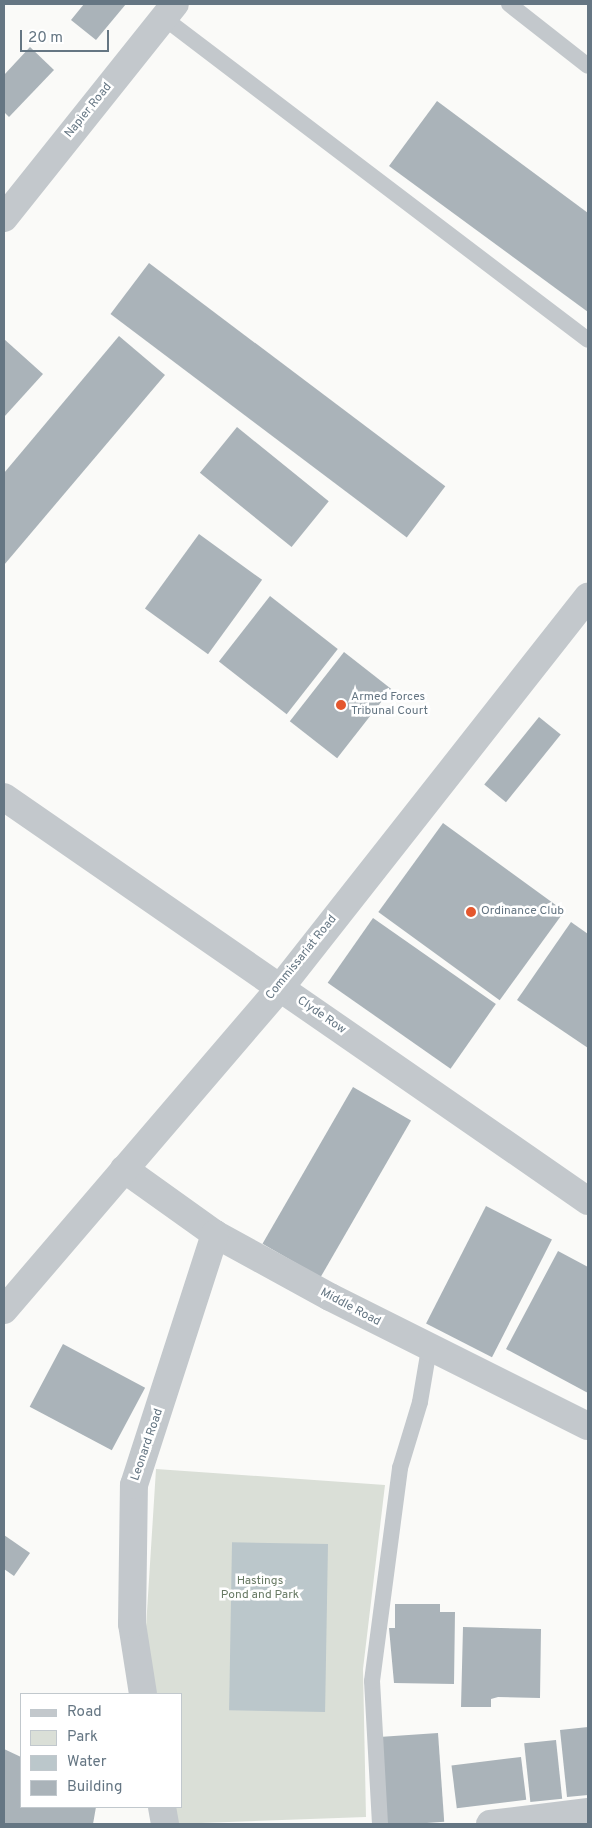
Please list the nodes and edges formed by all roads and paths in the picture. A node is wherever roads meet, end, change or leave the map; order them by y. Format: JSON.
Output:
{"nodes":[{"id":1,"x":509,"y":4,"type":"edge"},
{"id":2,"x":169,"y":11,"type":"edge"},
{"id":3,"x":588,"y":66,"type":"edge"},
{"id":4,"x":4,"y":218,"type":"edge"},
{"id":5,"x":588,"y":340,"type":"edge"},
{"id":6,"x":588,"y":597,"type":"edge"},
{"id":7,"x":4,"y":797,"type":"edge"},
{"id":8,"x":280,"y":988,"type":"junction"},
{"id":9,"x":124,"y":1170,"type":"junction"},
{"id":10,"x":588,"y":1201,"type":"edge"},
{"id":11,"x":215,"y":1234,"type":"junction"},
{"id":12,"x":4,"y":1310,"type":"edge"},
{"id":13,"x":428,"y":1349,"type":"junction"},
{"id":14,"x":588,"y":1426,"type":"edge"},
{"id":15,"x":143,"y":1693,"type":"edge"},
{"id":16,"x":162,"y":1808,"type":"edge"},
{"id":17,"x":588,"y":1812,"type":"edge"},
{"id":18,"x":165,"y":1824,"type":"edge"},
{"id":19,"x":380,"y":1824,"type":"edge"},
{"id":20,"x":490,"y":1824,"type":"edge"}],
"edges":[{"from":1,"to":3,"type":"lane"},
{"from":2,"to":4,"type":"street","name":"Napier Road"},
{"from":2,"to":5,"type":"lane"},
{"from":6,"to":8,"type":"street","name":"Commissariat Road"},
{"from":7,"to":8,"type":"street","name":"Clyde Row"},
{"from":8,"to":9,"type":"street","name":"Commissariat Road"},
{"from":8,"to":10,"type":"street","name":"Clyde Row"},
{"from":9,"to":11,"type":"street","name":"Middle Road"},
{"from":9,"to":12,"type":"street","name":"Commissariat Road"},
{"from":11,"to":13,"type":"street","name":"Middle Road"},
{"from":11,"to":15,"type":"street","name":"Leonard Road"},
{"from":13,"to":14,"type":"street","name":"Middle Road"},
{"from":13,"to":19,"type":"lane"},
{"from":16,"to":18,"type":"street"},
{"from":17,"to":20,"type":"street"}]}
